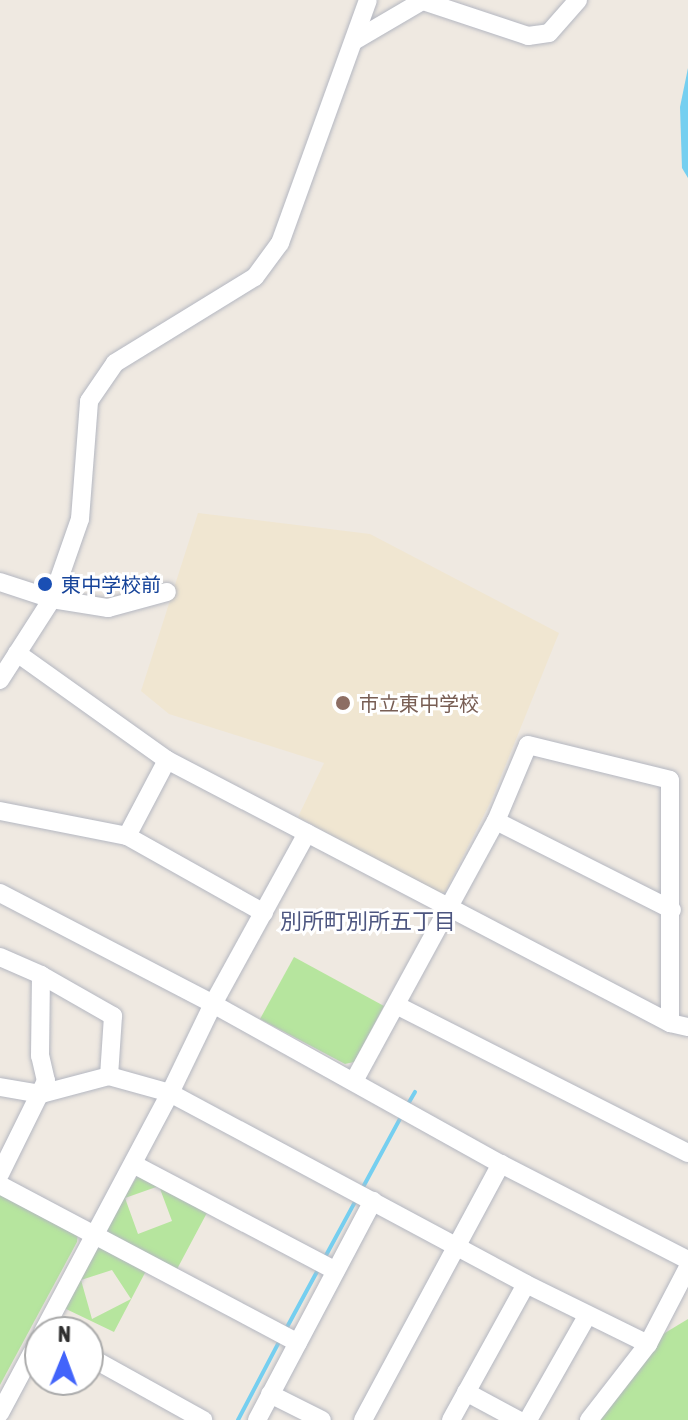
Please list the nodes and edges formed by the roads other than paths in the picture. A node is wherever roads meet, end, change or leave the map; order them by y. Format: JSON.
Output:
{"nodes":[{"id":1,"x":368,"y":0,"type":"edge"},
{"id":2,"x":424,"y":0,"type":"edge"},
{"id":3,"x":578,"y":0,"type":"edge"},
{"id":4,"x":354,"y":41,"type":"junction"},
{"id":5,"x":0,"y":582,"type":"edge"},
{"id":6,"x":167,"y":592,"type":"dead end"},
{"id":7,"x":52,"y":599,"type":"junction"},
{"id":8,"x":17,"y":653,"type":"junction"},
{"id":9,"x":0,"y":680,"type":"edge"},
{"id":10,"x":167,"y":760,"type":"junction"},
{"id":11,"x":0,"y":811,"type":"edge"},
{"id":12,"x":496,"y":821,"type":"junction"},
{"id":13,"x":307,"y":833,"type":"junction"},
{"id":14,"x":127,"y":836,"type":"junction"},
{"id":15,"x":0,"y":893,"type":"edge"},
{"id":16,"x":450,"y":908,"type":"junction"},
{"id":17,"x":672,"y":910,"type":"junction"},
{"id":18,"x":264,"y":913,"type":"junction"},
{"id":19,"x":0,"y":957,"type":"edge"},
{"id":20,"x":41,"y":975,"type":"junction"},
{"id":21,"x":213,"y":1004,"type":"junction"},
{"id":22,"x":398,"y":1006,"type":"junction"},
{"id":23,"x":679,"y":1025,"type":"edge"},
{"id":24,"x":109,"y":1076,"type":"junction"},
{"id":25,"x":354,"y":1081,"type":"junction"},
{"id":26,"x":0,"y":1087,"type":"edge"},
{"id":27,"x":170,"y":1093,"type":"junction"},
{"id":28,"x":41,"y":1094,"type":"junction"},
{"id":29,"x":688,"y":1153,"type":"edge"},
{"id":30,"x":133,"y":1164,"type":"junction"},
{"id":31,"x":501,"y":1164,"type":"junction"},
{"id":32,"x":0,"y":1174,"type":"edge"},
{"id":33,"x":0,"y":1185,"type":"edge"},
{"id":34,"x":373,"y":1201,"type":"junction"},
{"id":35,"x":92,"y":1235,"type":"junction"},
{"id":36,"x":458,"y":1247,"type":"junction"},
{"id":37,"x":688,"y":1260,"type":"edge"},
{"id":38,"x":688,"y":1267,"type":"edge"},
{"id":39,"x":336,"y":1271,"type":"junction"},
{"id":40,"x":526,"y":1284,"type":"junction"},
{"id":41,"x":52,"y":1316,"type":"edge"},
{"id":42,"x":587,"y":1316,"type":"junction"},
{"id":43,"x":298,"y":1343,"type":"junction"},
{"id":44,"x":648,"y":1344,"type":"junction"},
{"id":45,"x":104,"y":1365,"type":"edge"},
{"id":46,"x":24,"y":1368,"type":"edge"},
{"id":47,"x":466,"y":1392,"type":"junction"},
{"id":48,"x":270,"y":1394,"type":"junction"},
{"id":49,"x":0,"y":1413,"type":"edge"},
{"id":50,"x":203,"y":1420,"type":"edge"},
{"id":51,"x":257,"y":1420,"type":"edge"},
{"id":52,"x":322,"y":1420,"type":"edge"},
{"id":53,"x":363,"y":1420,"type":"edge"},
{"id":54,"x":451,"y":1420,"type":"edge"},
{"id":55,"x":518,"y":1420,"type":"edge"},
{"id":56,"x":528,"y":1420,"type":"edge"},
{"id":57,"x":589,"y":1420,"type":"edge"}],
"edges":[{"from":1,"to":4,"type":"street"},
{"from":2,"to":3,"type":"street"},
{"from":2,"to":4,"type":"street"},
{"from":4,"to":7,"type":"street"},
{"from":5,"to":7,"type":"street"},
{"from":6,"to":7,"type":"street"},
{"from":7,"to":8,"type":"street"},
{"from":8,"to":9,"type":"street"},
{"from":8,"to":10,"type":"street"},
{"from":10,"to":13,"type":"street"},
{"from":10,"to":14,"type":"street"},
{"from":11,"to":14,"type":"street"},
{"from":12,"to":16,"type":"street"},
{"from":12,"to":17,"type":"street"},
{"from":12,"to":17,"type":"street"},
{"from":13,"to":16,"type":"street"},
{"from":13,"to":18,"type":"street"},
{"from":14,"to":18,"type":"street"},
{"from":15,"to":21,"type":"street"},
{"from":16,"to":22,"type":"street"},
{"from":16,"to":23,"type":"street"},
{"from":17,"to":23,"type":"street"},
{"from":18,"to":21,"type":"street"},
{"from":19,"to":20,"type":"street"},
{"from":20,"to":24,"type":"street"},
{"from":20,"to":28,"type":"street"},
{"from":21,"to":25,"type":"street"},
{"from":21,"to":27,"type":"street"},
{"from":22,"to":25,"type":"street"},
{"from":22,"to":29,"type":"street"},
{"from":24,"to":27,"type":"street"},
{"from":24,"to":28,"type":"street"},
{"from":25,"to":31,"type":"street"},
{"from":26,"to":28,"type":"street"},
{"from":27,"to":30,"type":"street"},
{"from":27,"to":34,"type":"street"},
{"from":28,"to":32,"type":"street"},
{"from":30,"to":35,"type":"street"},
{"from":30,"to":39,"type":"street"},
{"from":31,"to":36,"type":"street"},
{"from":31,"to":37,"type":"street"},
{"from":33,"to":35,"type":"street"},
{"from":34,"to":36,"type":"street"},
{"from":34,"to":39,"type":"street"},
{"from":35,"to":41,"type":"street"},
{"from":35,"to":43,"type":"street"},
{"from":36,"to":40,"type":"street"},
{"from":36,"to":53,"type":"street"},
{"from":38,"to":44,"type":"street"},
{"from":39,"to":43,"type":"street"},
{"from":40,"to":42,"type":"street"},
{"from":40,"to":47,"type":"street"},
{"from":42,"to":44,"type":"street"},
{"from":42,"to":56,"type":"street"},
{"from":43,"to":48,"type":"street"},
{"from":44,"to":57,"type":"street"},
{"from":45,"to":50,"type":"street"},
{"from":46,"to":49,"type":"street"},
{"from":47,"to":54,"type":"street"},
{"from":47,"to":55,"type":"street"},
{"from":48,"to":51,"type":"street"},
{"from":48,"to":52,"type":"street"}]}
